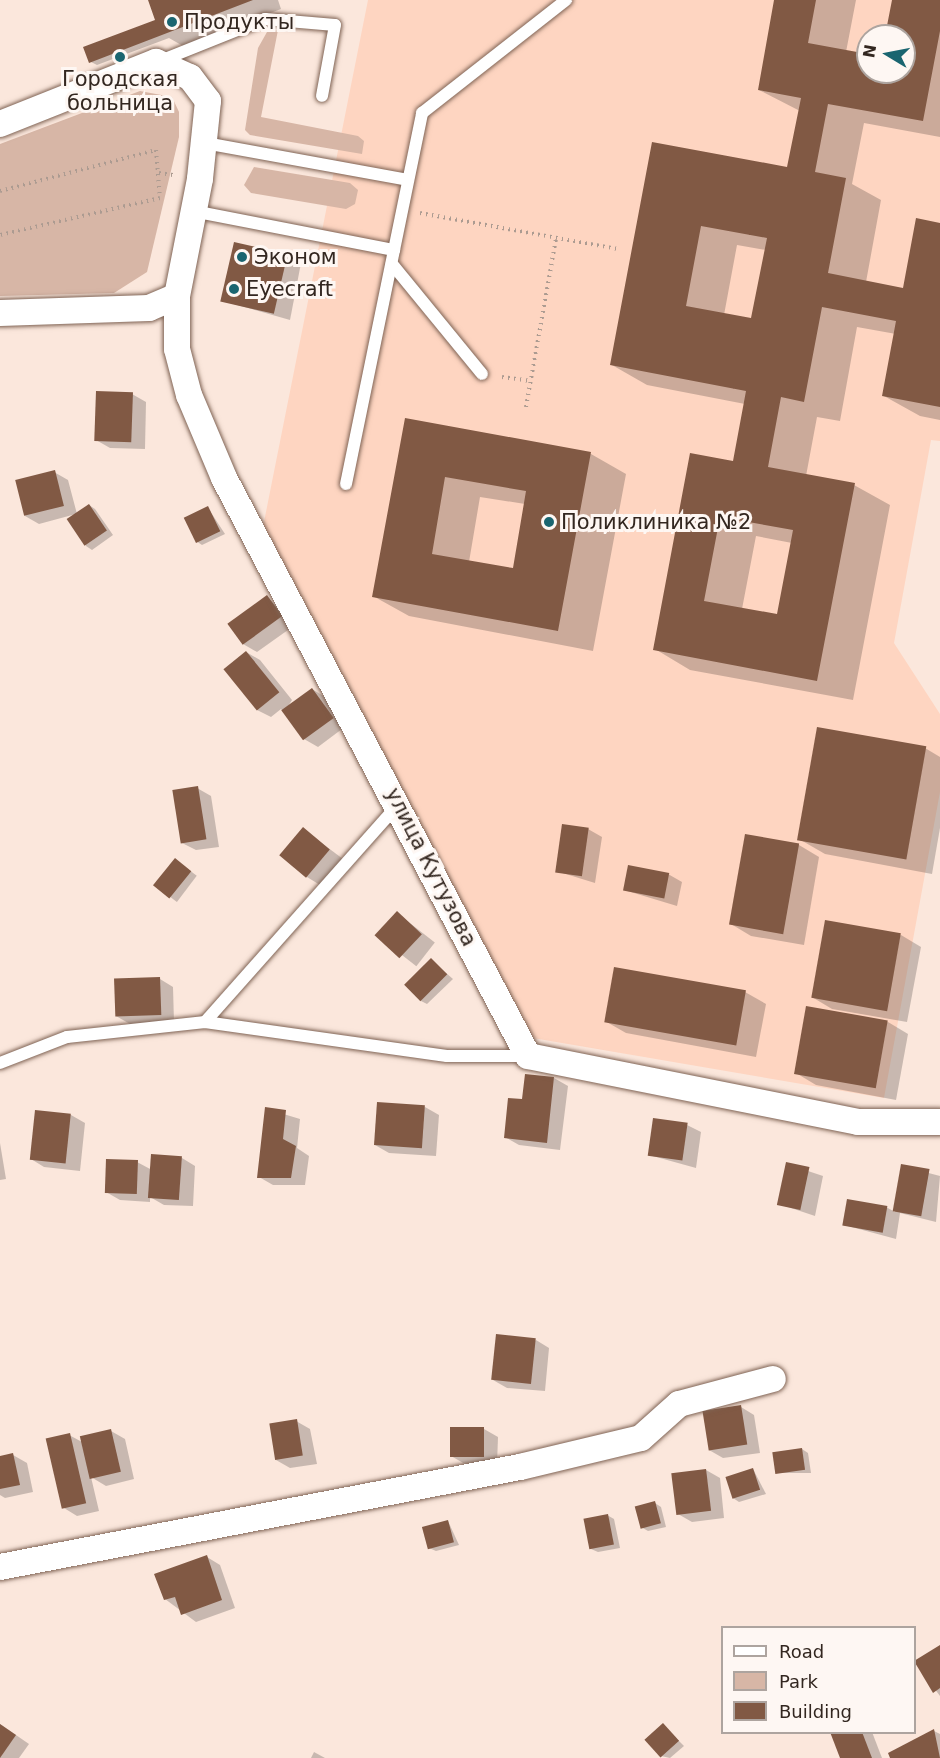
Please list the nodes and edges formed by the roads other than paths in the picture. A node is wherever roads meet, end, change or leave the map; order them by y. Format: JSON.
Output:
{"nodes":[{"id":1,"x":566,"y":0,"type":"edge"},
{"id":2,"x":156,"y":62,"type":"junction"},
{"id":3,"x":322,"y":96,"type":"dead end"},
{"id":4,"x":0,"y":124,"type":"edge"},
{"id":5,"x":205,"y":143,"type":"junction"},
{"id":6,"x":408,"y":180,"type":"junction"},
{"id":7,"x":194,"y":212,"type":"junction"},
{"id":8,"x":394,"y":250,"type":"junction"},
{"id":9,"x":392,"y":264,"type":"junction"},
{"id":10,"x":177,"y":296,"type":"junction"},
{"id":11,"x":0,"y":313,"type":"edge"},
{"id":12,"x":482,"y":374,"type":"road end"},
{"id":13,"x":346,"y":484,"type":"dead end"},
{"id":14,"x":399,"y":803,"type":"junction"},
{"id":15,"x":205,"y":1022,"type":"junction"},
{"id":16,"x":528,"y":1056,"type":"junction"},
{"id":17,"x":0,"y":1064,"type":"edge"},
{"id":18,"x":940,"y":1122,"type":"edge"},
{"id":19,"x":773,"y":1379,"type":"dead end"},
{"id":20,"x":0,"y":1567,"type":"edge"}],
"edges":[{"from":1,"to":6,"type":"lane"},
{"from":2,"to":3,"type":"lane"},
{"from":2,"to":4,"type":"street"},
{"from":2,"to":5,"type":"street","name":"улица Кутузова"},
{"from":5,"to":6,"type":"lane"},
{"from":5,"to":7,"type":"street","name":"улица Кутузова"},
{"from":6,"to":8,"type":"lane"},
{"from":7,"to":8,"type":"lane"},
{"from":7,"to":10,"type":"street","name":"улица Кутузова"},
{"from":8,"to":9,"type":"lane"},
{"from":9,"to":12,"type":"lane"},
{"from":9,"to":13,"type":"lane"},
{"from":10,"to":11,"type":"street"},
{"from":10,"to":14,"type":"street","name":"улица Кутузова"},
{"from":14,"to":15,"type":"lane"},
{"from":14,"to":16,"type":"street","name":"улица Кутузова"},
{"from":15,"to":16,"type":"lane"},
{"from":15,"to":17,"type":"lane"},
{"from":16,"to":18,"type":"street"},
{"from":19,"to":20,"type":"street"}]}
